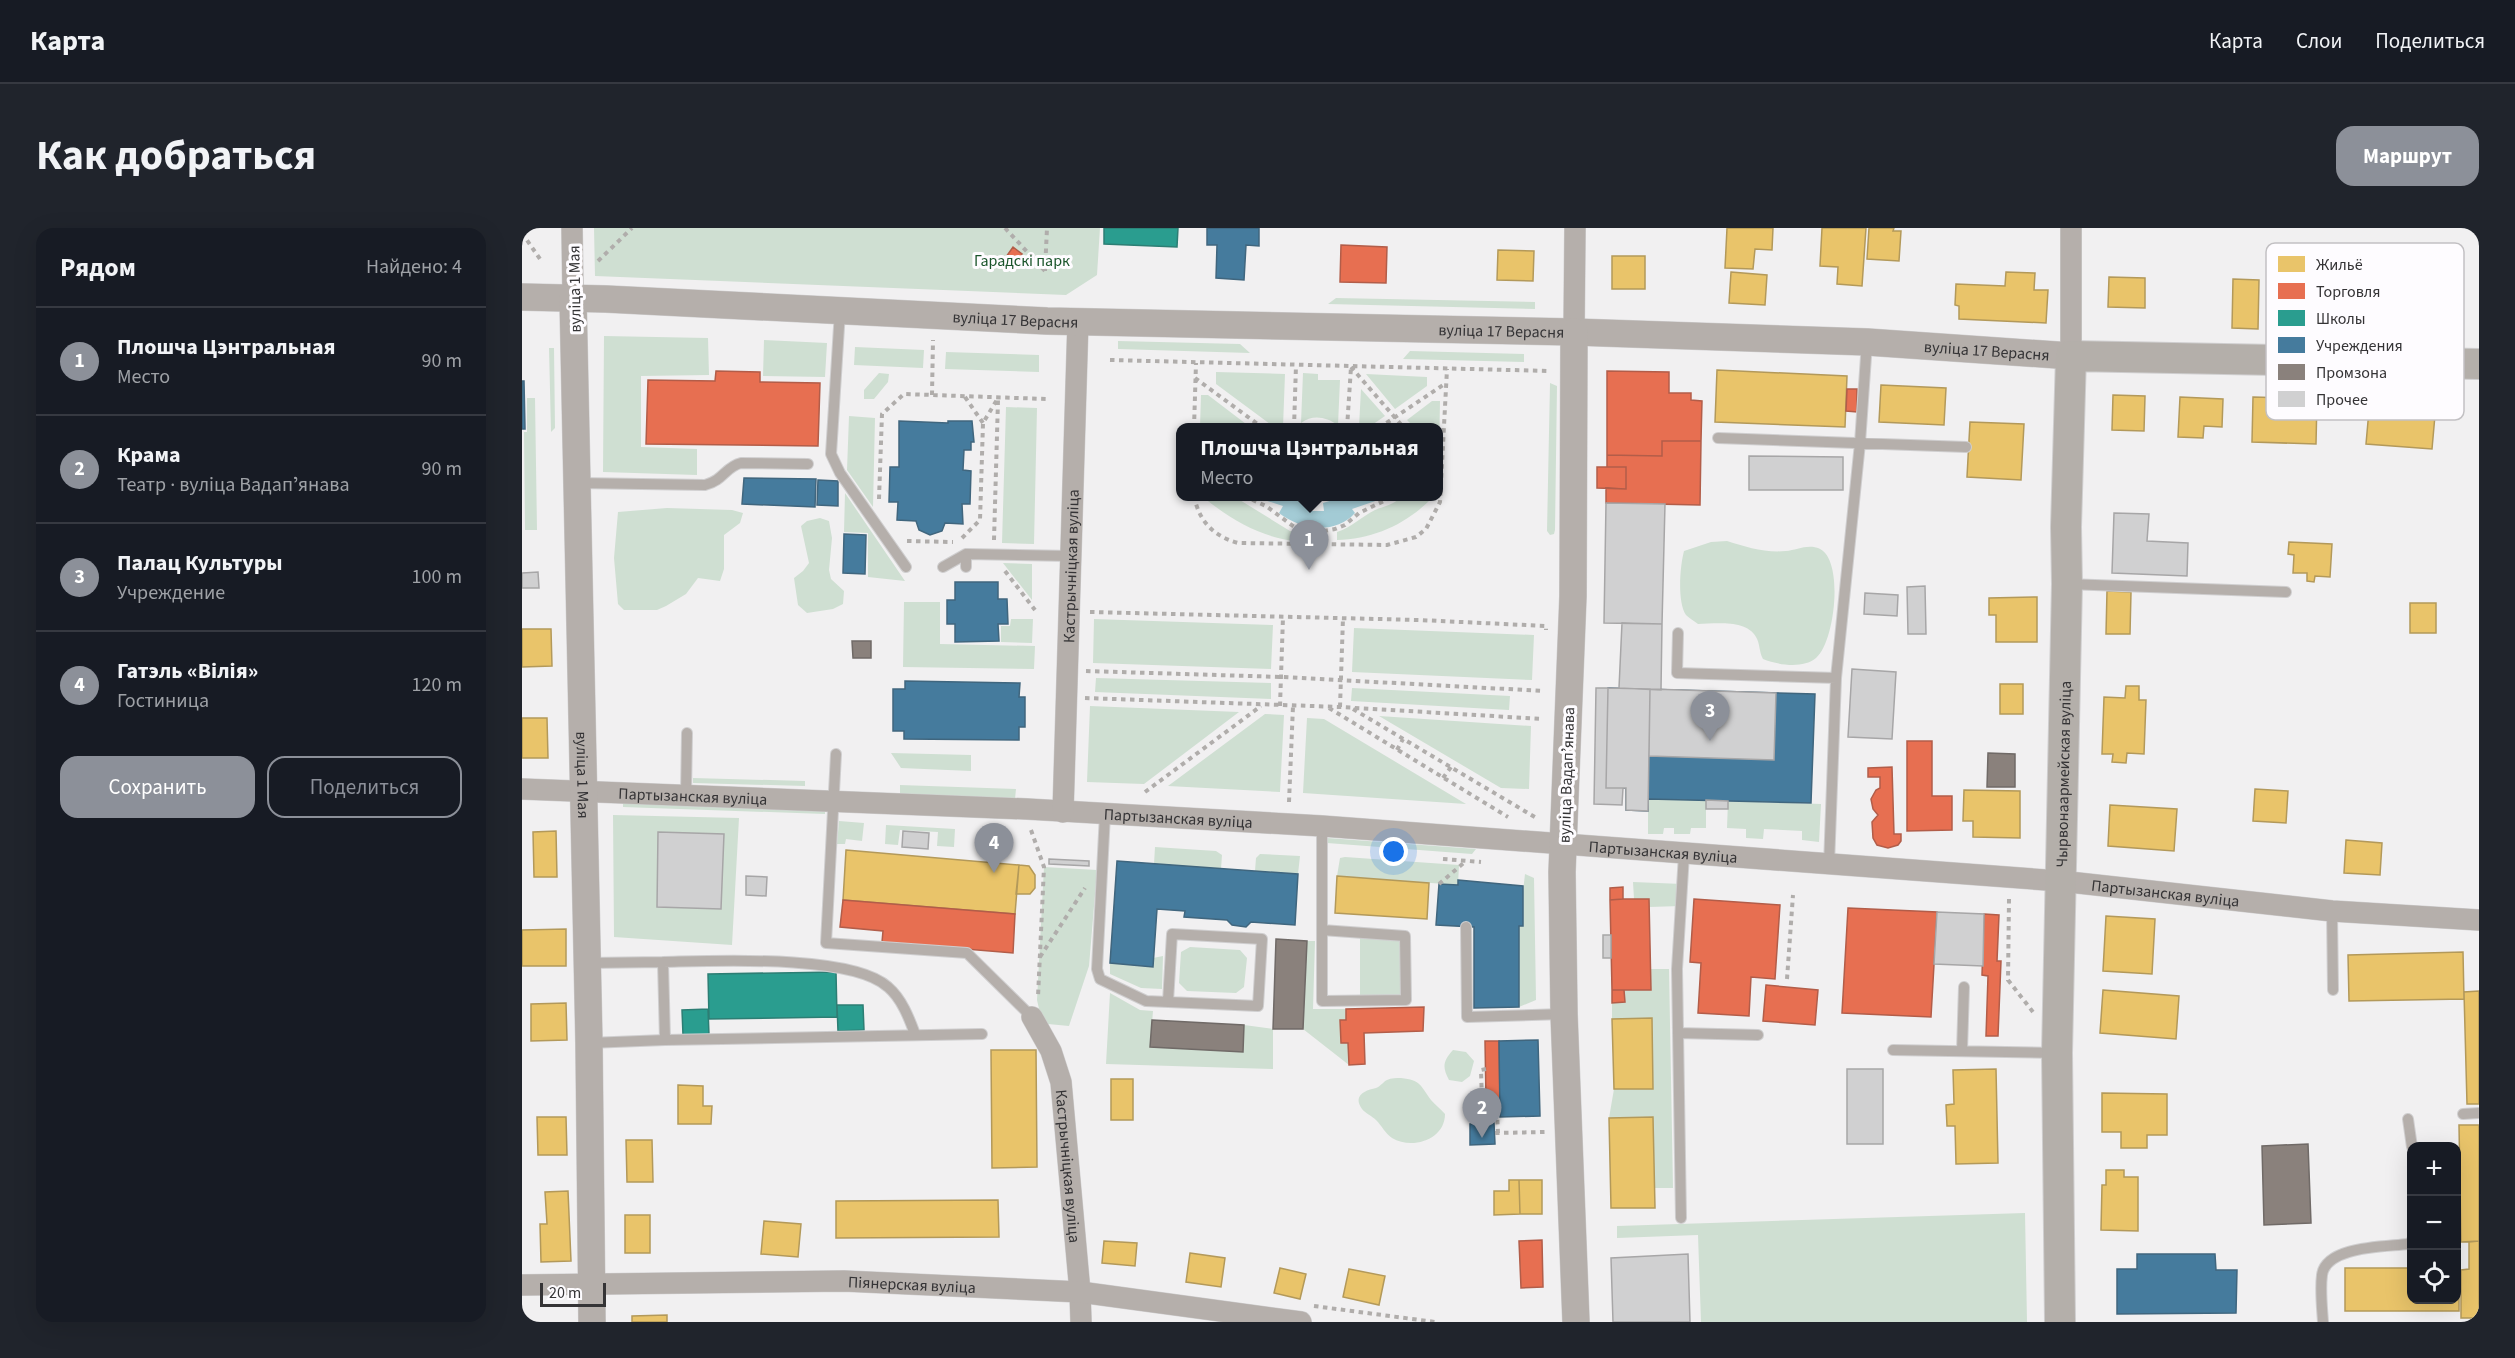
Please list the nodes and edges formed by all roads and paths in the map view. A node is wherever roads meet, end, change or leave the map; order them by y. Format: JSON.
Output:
{"nodes":[{"id":1,"x":572,"y":228,"type":"edge"},
{"id":2,"x":632,"y":228,"type":"edge"},
{"id":3,"x":1005,"y":228,"type":"edge"},
{"id":4,"x":1047,"y":228,"type":"edge"},
{"id":5,"x":1575,"y":228,"type":"edge"},
{"id":6,"x":2072,"y":228,"type":"edge"},
{"id":7,"x":522,"y":233,"type":"edge"},
{"id":8,"x":540,"y":260,"type":"dead end"},
{"id":9,"x":598,"y":261,"type":"dead end"},
{"id":10,"x":522,"y":297,"type":"edge"},
{"id":11,"x":573,"y":298,"type":"junction"},
{"id":12,"x":840,"y":311,"type":"junction"},
{"id":13,"x":1078,"y":321,"type":"junction"},
{"id":14,"x":1574,"y":332,"type":"junction"},
{"id":15,"x":933,"y":340,"type":"dead end"},
{"id":16,"x":1867,"y":342,"type":"junction"},
{"id":17,"x":2072,"y":356,"type":"junction"},
{"id":18,"x":1110,"y":360,"type":"dead end"},
{"id":19,"x":2266,"y":360,"type":"edge"},
{"id":20,"x":1196,"y":363,"type":"junction"},
{"id":21,"x":2464,"y":364,"type":"edge"},
{"id":22,"x":2479,"y":364,"type":"edge"},
{"id":23,"x":1296,"y":365,"type":"junction"},
{"id":24,"x":1351,"y":367,"type":"junction"},
{"id":25,"x":1447,"y":369,"type":"junction"},
{"id":26,"x":1547,"y":371,"type":"dead end"},
{"id":27,"x":1195,"y":378,"type":"junction"},
{"id":28,"x":1446,"y":384,"type":"junction"},
{"id":29,"x":932,"y":395,"type":"junction"},
{"id":30,"x":964,"y":397,"type":"junction"},
{"id":31,"x":998,"y":398,"type":"junction"},
{"id":32,"x":1046,"y":399,"type":"dead end"},
{"id":33,"x":1395,"y":417,"type":"junction"},
{"id":34,"x":983,"y":423,"type":"junction"},
{"id":35,"x":1194,"y":423,"type":"edge"},
{"id":36,"x":1256,"y":423,"type":"edge"},
{"id":37,"x":1294,"y":423,"type":"edge"},
{"id":38,"x":1347,"y":423,"type":"edge"},
{"id":39,"x":1386,"y":423,"type":"edge"},
{"id":40,"x":1400,"y":423,"type":"edge"},
{"id":41,"x":1718,"y":438,"type":"dead end"},
{"id":42,"x":1860,"y":443,"type":"junction"},
{"id":43,"x":1966,"y":447,"type":"dead end"},
{"id":44,"x":808,"y":464,"type":"dead end"},
{"id":45,"x":1443,"y":473,"type":"edge"},
{"id":46,"x":578,"y":483,"type":"junction"},
{"id":47,"x":1195,"y":501,"type":"edge"},
{"id":48,"x":1255,"y":501,"type":"edge"},
{"id":49,"x":1384,"y":501,"type":"edge"},
{"id":50,"x":1440,"y":501,"type":"edge"},
{"id":51,"x":879,"y":504,"type":"dead end"},
{"id":52,"x":1311,"y":533,"type":"junction"},
{"id":53,"x":902,"y":540,"type":"dead end"},
{"id":54,"x":1310,"y":544,"type":"junction"},
{"id":55,"x":966,"y":554,"type":"junction"},
{"id":56,"x":993,"y":554,"type":"junction"},
{"id":57,"x":1071,"y":556,"type":"junction"},
{"id":58,"x":906,"y":567,"type":"dead end"},
{"id":59,"x":943,"y":567,"type":"dead end"},
{"id":60,"x":966,"y":567,"type":"dead end"},
{"id":61,"x":2067,"y":584,"type":"junction"},
{"id":62,"x":2286,"y":592,"type":"dead end"},
{"id":63,"x":1035,"y":610,"type":"dead end"},
{"id":64,"x":1086,"y":612,"type":"dead end"},
{"id":65,"x":1283,"y":617,"type":"junction"},
{"id":66,"x":1344,"y":618,"type":"junction"},
{"id":67,"x":1546,"y":626,"type":"dead end"},
{"id":68,"x":1678,"y":633,"type":"dead end"},
{"id":69,"x":1084,"y":671,"type":"dead end"},
{"id":70,"x":1281,"y":677,"type":"junction"},
{"id":71,"x":1836,"y":678,"type":"junction"},
{"id":72,"x":1341,"y":680,"type":"junction"},
{"id":73,"x":1544,"y":691,"type":"dead end"},
{"id":74,"x":1083,"y":698,"type":"dead end"},
{"id":75,"x":1262,"y":706,"type":"junction"},
{"id":76,"x":1280,"y":706,"type":"junction"},
{"id":77,"x":1293,"y":706,"type":"junction"},
{"id":78,"x":1329,"y":707,"type":"junction"},
{"id":79,"x":1340,"y":708,"type":"junction"},
{"id":80,"x":1353,"y":708,"type":"junction"},
{"id":81,"x":1543,"y":719,"type":"dead end"},
{"id":82,"x":687,"y":733,"type":"dead end"},
{"id":83,"x":1403,"y":739,"type":"junction"},
{"id":84,"x":1396,"y":750,"type":"junction"},
{"id":85,"x":836,"y":754,"type":"dead end"},
{"id":86,"x":1451,"y":767,"type":"junction"},
{"id":87,"x":1443,"y":778,"type":"junction"},
{"id":88,"x":522,"y":789,"type":"edge"},
{"id":89,"x":583,"y":789,"type":"junction"},
{"id":90,"x":1144,"y":792,"type":"dead end"},
{"id":91,"x":686,"y":794,"type":"junction"},
{"id":92,"x":834,"y":801,"type":"junction"},
{"id":93,"x":1289,"y":802,"type":"dead end"},
{"id":94,"x":1063,"y":812,"type":"junction"},
{"id":95,"x":1105,"y":814,"type":"junction"},
{"id":96,"x":1508,"y":818,"type":"dead end"},
{"id":97,"x":1540,"y":821,"type":"dead end"},
{"id":98,"x":1322,"y":826,"type":"junction"},
{"id":99,"x":1031,"y":829,"type":"dead end"},
{"id":100,"x":1563,"y":845,"type":"junction"},
{"id":101,"x":1684,"y":854,"type":"junction"},
{"id":102,"x":1103,"y":861,"type":"junction"},
{"id":103,"x":1466,"y":861,"type":"dead end"},
{"id":104,"x":1829,"y":865,"type":"junction"},
{"id":105,"x":2060,"y":881,"type":"junction"},
{"id":106,"x":1439,"y":884,"type":"dead end"},
{"id":107,"x":1793,"y":896,"type":"dead end"},
{"id":108,"x":2009,"y":898,"type":"dead end"},
{"id":109,"x":2332,"y":911,"type":"junction"},
{"id":110,"x":2479,"y":920,"type":"edge"},
{"id":111,"x":1466,"y":927,"type":"dead end"},
{"id":112,"x":1322,"y":930,"type":"junction"},
{"id":113,"x":1040,"y":957,"type":"junction"},
{"id":114,"x":663,"y":962,"type":"junction"},
{"id":115,"x":587,"y":963,"type":"junction"},
{"id":116,"x":1787,"y":979,"type":"dead end"},
{"id":117,"x":1964,"y":987,"type":"dead end"},
{"id":118,"x":2333,"y":990,"type":"dead end"},
{"id":119,"x":1168,"y":1002,"type":"junction"},
{"id":120,"x":1035,"y":1012,"type":"junction"},
{"id":121,"x":2034,"y":1013,"type":"dead end"},
{"id":122,"x":1564,"y":1014,"type":"junction"},
{"id":123,"x":1678,"y":1033,"type":"junction"},
{"id":124,"x":915,"y":1034,"type":"junction"},
{"id":125,"x":982,"y":1034,"type":"dead end"},
{"id":126,"x":1758,"y":1035,"type":"dead end"},
{"id":127,"x":665,"y":1040,"type":"junction"},
{"id":128,"x":589,"y":1043,"type":"junction"},
{"id":129,"x":1893,"y":1050,"type":"dead end"},
{"id":130,"x":1962,"y":1051,"type":"junction"},
{"id":131,"x":2057,"y":1053,"type":"junction"},
{"id":132,"x":1486,"y":1069,"type":"dead end"},
{"id":133,"x":2479,"y":1113,"type":"edge"},
{"id":134,"x":2463,"y":1114,"type":"dead end"},
{"id":135,"x":2408,"y":1119,"type":"dead end"},
{"id":136,"x":1547,"y":1132,"type":"dead end"},
{"id":137,"x":2411,"y":1142,"type":"edge"},
{"id":138,"x":1681,"y":1218,"type":"dead end"},
{"id":139,"x":2407,"y":1244,"type":"edge"},
{"id":140,"x":592,"y":1283,"type":"junction"},
{"id":141,"x":522,"y":1285,"type":"edge"},
{"id":142,"x":1080,"y":1292,"type":"junction"},
{"id":143,"x":1304,"y":1313,"type":"edge"},
{"id":144,"x":592,"y":1322,"type":"edge"},
{"id":145,"x":1081,"y":1322,"type":"edge"},
{"id":146,"x":1435,"y":1322,"type":"edge"},
{"id":147,"x":1576,"y":1322,"type":"edge"},
{"id":148,"x":2060,"y":1322,"type":"edge"},
{"id":149,"x":2323,"y":1322,"type":"edge"}],
"edges":[{"from":1,"to":11,"type":"street","name":"вуліца 1 Мая"},
{"from":2,"to":9,"type":"path"},
{"from":3,"to":4,"type":"path"},
{"from":5,"to":14,"type":"street","name":"вуліца Вадапʼянава"},
{"from":6,"to":17,"type":"street","name":"Чырвонаармейская вуліца"},
{"from":7,"to":8,"type":"path"},
{"from":10,"to":11,"type":"street","name":"вуліца 17 Верасня"},
{"from":11,"to":12,"type":"street","name":"вуліца 17 Верасня"},
{"from":11,"to":46,"type":"street","name":"вуліца 1 Мая"},
{"from":12,"to":13,"type":"street","name":"вуліца 17 Верасня"},
{"from":12,"to":58,"type":"lane"},
{"from":13,"to":14,"type":"street","name":"вуліца 17 Верасня"},
{"from":13,"to":57,"type":"street","name":"Кастрычніцкая вуліца"},
{"from":14,"to":16,"type":"street","name":"вуліца 17 Верасня"},
{"from":14,"to":100,"type":"street","name":"вуліца Вадапʼянава"},
{"from":15,"to":29,"type":"path"},
{"from":16,"to":17,"type":"street","name":"вуліца 17 Верасня"},
{"from":16,"to":42,"type":"lane"},
{"from":17,"to":19,"type":"main road","name":"вуліца 17 Верасня"},
{"from":17,"to":61,"type":"main road","name":"Чырвонаармейская вуліца"},
{"from":18,"to":20,"type":"path"},
{"from":20,"to":23,"type":"path"},
{"from":20,"to":27,"type":"path"},
{"from":21,"to":22,"type":"main road","name":"вуліца 17 Верасня"},
{"from":23,"to":24,"type":"path"},
{"from":23,"to":37,"type":"path"},
{"from":24,"to":25,"type":"path"},
{"from":24,"to":33,"type":"path"},
{"from":24,"to":38,"type":"path"},
{"from":25,"to":26,"type":"path"},
{"from":25,"to":28,"type":"path"},
{"from":27,"to":35,"type":"path"},
{"from":27,"to":36,"type":"path"},
{"from":28,"to":33,"type":"path"},
{"from":28,"to":45,"type":"path"},
{"from":29,"to":30,"type":"path"},
{"from":29,"to":51,"type":"path"},
{"from":30,"to":31,"type":"path"},
{"from":30,"to":34,"type":"path"},
{"from":31,"to":32,"type":"path"},
{"from":31,"to":34,"type":"path"},
{"from":31,"to":56,"type":"path"},
{"from":33,"to":39,"type":"path"},
{"from":33,"to":40,"type":"path"},
{"from":34,"to":53,"type":"path"},
{"from":41,"to":42,"type":"lane"},
{"from":42,"to":43,"type":"lane"},
{"from":42,"to":71,"type":"lane"},
{"from":44,"to":46,"type":"lane"},
{"from":46,"to":89,"type":"street","name":"вуліца 1 Мая"},
{"from":47,"to":54,"type":"path"},
{"from":48,"to":52,"type":"path"},
{"from":49,"to":52,"type":"path"},
{"from":50,"to":54,"type":"path"},
{"from":52,"to":54,"type":"path"},
{"from":55,"to":56,"type":"lane"},
{"from":55,"to":59,"type":"lane"},
{"from":55,"to":60,"type":"lane"},
{"from":56,"to":57,"type":"lane"},
{"from":56,"to":63,"type":"path"},
{"from":57,"to":94,"type":"street","name":"Кастрычніцкая вуліца"},
{"from":61,"to":62,"type":"lane"},
{"from":61,"to":105,"type":"main road","name":"Чырвонаармейская вуліца"},
{"from":64,"to":65,"type":"path"},
{"from":65,"to":66,"type":"path"},
{"from":65,"to":70,"type":"path"},
{"from":66,"to":67,"type":"path"},
{"from":66,"to":72,"type":"path"},
{"from":68,"to":71,"type":"lane"},
{"from":69,"to":70,"type":"path"},
{"from":70,"to":72,"type":"path"},
{"from":70,"to":76,"type":"path"},
{"from":71,"to":104,"type":"lane"},
{"from":72,"to":73,"type":"path"},
{"from":72,"to":79,"type":"path"},
{"from":74,"to":75,"type":"path"},
{"from":75,"to":76,"type":"path"},
{"from":75,"to":90,"type":"path"},
{"from":76,"to":77,"type":"path"},
{"from":77,"to":78,"type":"path"},
{"from":77,"to":93,"type":"path"},
{"from":78,"to":79,"type":"path"},
{"from":78,"to":84,"type":"path"},
{"from":79,"to":80,"type":"path"},
{"from":80,"to":81,"type":"path"},
{"from":80,"to":83,"type":"path"},
{"from":82,"to":91,"type":"lane"},
{"from":83,"to":84,"type":"path"},
{"from":83,"to":86,"type":"path"},
{"from":84,"to":87,"type":"path"},
{"from":85,"to":92,"type":"lane"},
{"from":86,"to":87,"type":"path"},
{"from":86,"to":97,"type":"path"},
{"from":87,"to":96,"type":"path"},
{"from":88,"to":89,"type":"street","name":"Партызанская вуліца"},
{"from":89,"to":91,"type":"street","name":"Партызанская вуліца"},
{"from":89,"to":115,"type":"street","name":"вуліца 1 Мая"},
{"from":91,"to":92,"type":"street","name":"Партызанская вуліца"},
{"from":92,"to":94,"type":"street","name":"Партызанская вуліца"},
{"from":92,"to":120,"type":"lane"},
{"from":94,"to":95,"type":"street","name":"Партызанская вуліца"},
{"from":95,"to":98,"type":"street","name":"Партызанская вуліца"},
{"from":95,"to":102,"type":"lane"},
{"from":98,"to":100,"type":"street","name":"Партызанская вуліца"},
{"from":98,"to":112,"type":"lane"},
{"from":99,"to":113,"type":"path"},
{"from":100,"to":101,"type":"street","name":"Партызанская вуліца"},
{"from":100,"to":122,"type":"street","name":"вуліца Вадапʼянава"},
{"from":101,"to":104,"type":"street","name":"Партызанская вуліца"},
{"from":101,"to":123,"type":"lane"},
{"from":102,"to":113,"type":"path"},
{"from":102,"to":119,"type":"lane"},
{"from":103,"to":106,"type":"path"},
{"from":104,"to":105,"type":"street","name":"Партызанская вуліца"},
{"from":105,"to":109,"type":"street","name":"Партызанская вуліца"},
{"from":105,"to":131,"type":"main road","name":"Чырвонаармейская вуліца"},
{"from":107,"to":116,"type":"path"},
{"from":108,"to":121,"type":"path"},
{"from":109,"to":110,"type":"street","name":"Партызанская вуліца"},
{"from":109,"to":118,"type":"lane"},
{"from":111,"to":122,"type":"lane"},
{"from":112,"to":112,"type":"lane"},
{"from":113,"to":120,"type":"path"},
{"from":114,"to":115,"type":"lane"},
{"from":114,"to":124,"type":"lane"},
{"from":114,"to":127,"type":"lane"},
{"from":115,"to":128,"type":"street","name":"вуліца 1 Мая"},
{"from":117,"to":130,"type":"lane"},
{"from":119,"to":119,"type":"lane"},
{"from":120,"to":142,"type":"street","name":"Кастрычніцкая вуліца"},
{"from":122,"to":147,"type":"street","name":"вуліца Вадапʼянава"},
{"from":123,"to":126,"type":"lane"},
{"from":123,"to":138,"type":"lane"},
{"from":124,"to":125,"type":"lane"},
{"from":124,"to":127,"type":"lane"},
{"from":127,"to":128,"type":"lane"},
{"from":128,"to":140,"type":"street","name":"вуліца 1 Мая"},
{"from":129,"to":130,"type":"lane"},
{"from":130,"to":131,"type":"lane"},
{"from":131,"to":148,"type":"main road","name":"Чырвонаармейская вуліца"},
{"from":132,"to":136,"type":"path"},
{"from":133,"to":134,"type":"lane"},
{"from":135,"to":137,"type":"lane"},
{"from":139,"to":149,"type":"lane"},
{"from":140,"to":141,"type":"street","name":"Піянерская вуліца"},
{"from":140,"to":142,"type":"street","name":"Піянерская вуліца"},
{"from":140,"to":144,"type":"street","name":"вуліца 1 Мая"},
{"from":142,"to":143,"type":"street","name":"Піянерская вуліца"},
{"from":142,"to":145,"type":"street","name":"Кастрычніцкая вуліца"},
{"from":143,"to":146,"type":"path"}]}
